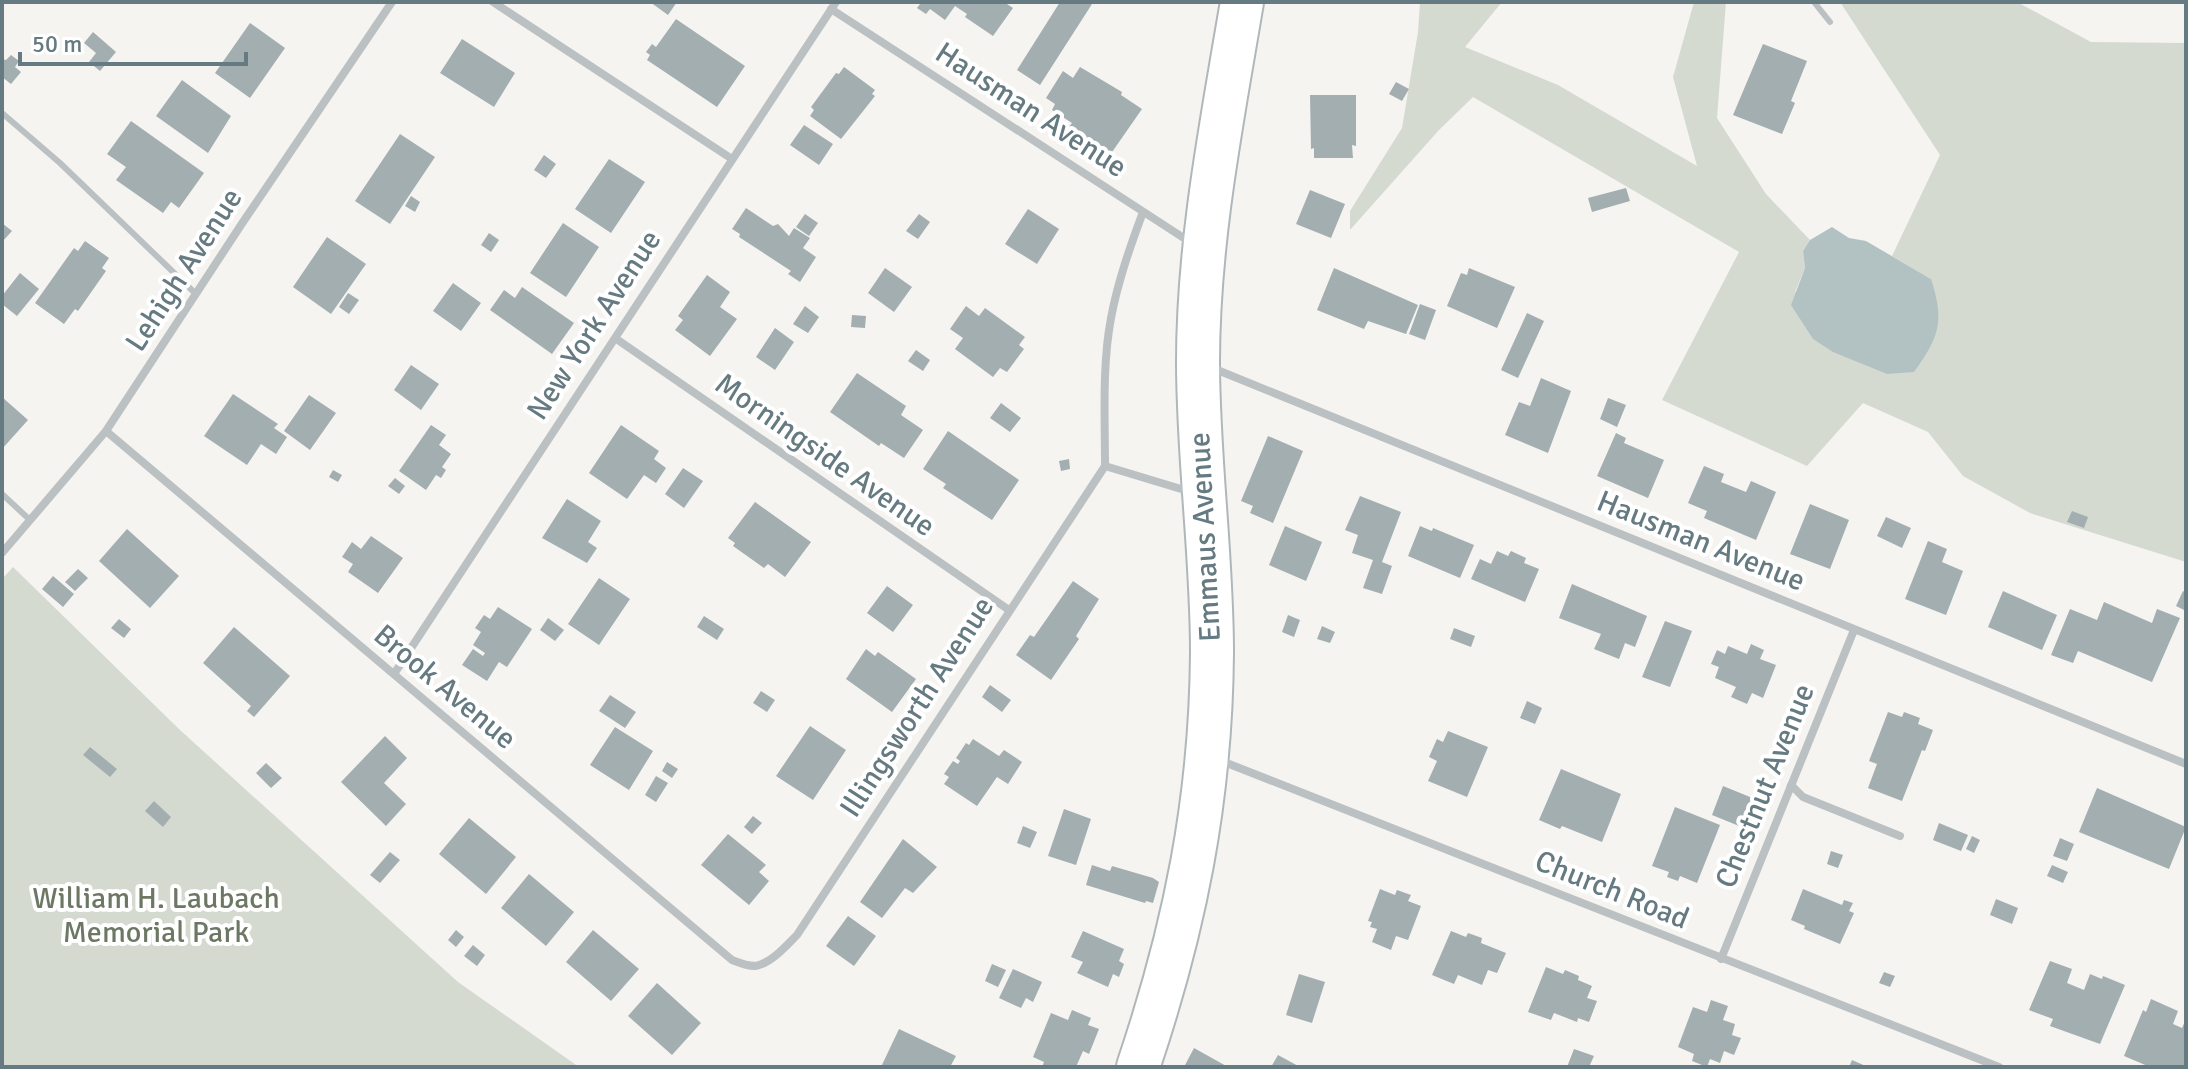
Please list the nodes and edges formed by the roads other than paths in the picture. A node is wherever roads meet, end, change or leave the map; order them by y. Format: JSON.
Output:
{"nodes":[{"id":1,"x":392,"y":2,"type":"edge"},
{"id":2,"x":493,"y":2,"type":"edge"},
{"id":3,"x":1242,"y":2,"type":"edge"},
{"id":4,"x":1814,"y":2,"type":"edge"},
{"id":5,"x":834,"y":6,"type":"edge"},
{"id":6,"x":1830,"y":22,"type":"dead end"},
{"id":7,"x":2,"y":113,"type":"edge"},
{"id":8,"x":732,"y":159,"type":"junction"},
{"id":9,"x":1143,"y":212,"type":"junction"},
{"id":10,"x":1204,"y":252,"type":"junction"},
{"id":11,"x":196,"y":294,"type":"junction"},
{"id":12,"x":615,"y":338,"type":"junction"},
{"id":13,"x":1198,"y":362,"type":"junction"},
{"id":14,"x":106,"y":431,"type":"junction"},
{"id":15,"x":1105,"y":466,"type":"junction"},
{"id":16,"x":2,"y":494,"type":"edge"},
{"id":17,"x":1204,"y":496,"type":"junction"},
{"id":18,"x":30,"y":520,"type":"junction"},
{"id":19,"x":2,"y":553,"type":"edge"},
{"id":20,"x":1009,"y":610,"type":"junction"},
{"id":21,"x":1854,"y":630,"type":"junction"},
{"id":22,"x":394,"y":674,"type":"junction"},
{"id":23,"x":1207,"y":755,"type":"junction"},
{"id":24,"x":2186,"y":764,"type":"edge"},
{"id":25,"x":1791,"y":785,"type":"junction"},
{"id":26,"x":1900,"y":836,"type":"dead end"},
{"id":27,"x":1721,"y":959,"type":"junction"},
{"id":28,"x":760,"y":965,"type":"joint"},
{"id":29,"x":1138,"y":1067,"type":"edge"},
{"id":30,"x":1999,"y":1067,"type":"edge"}],
"edges":[{"from":1,"to":11,"type":"street","name":"Lehigh Avenue"},
{"from":2,"to":8,"type":"street"},
{"from":3,"to":10,"type":"main road","name":"Emmaus Avenue"},
{"from":4,"to":6,"type":"lane"},
{"from":5,"to":8,"type":"street","name":"New York Avenue"},
{"from":5,"to":9,"type":"street","name":"Hausman Avenue"},
{"from":7,"to":11,"type":"lane"},
{"from":8,"to":12,"type":"street","name":"New York Avenue"},
{"from":9,"to":10,"type":"street","name":"Hausman Avenue"},
{"from":9,"to":15,"type":"street"},
{"from":10,"to":13,"type":"main road","name":"Emmaus Avenue"},
{"from":11,"to":14,"type":"street","name":"Lehigh Avenue"},
{"from":12,"to":20,"type":"street","name":"Morningside Avenue"},
{"from":12,"to":22,"type":"street","name":"New York Avenue"},
{"from":13,"to":17,"type":"main road","name":"Emmaus Avenue"},
{"from":13,"to":21,"type":"street","name":"Hausman Avenue"},
{"from":14,"to":18,"type":"street","name":"Lehigh Avenue"},
{"from":14,"to":22,"type":"street","name":"Brook Avenue"},
{"from":15,"to":17,"type":"street"},
{"from":15,"to":20,"type":"street","name":"Illingsworth Avenue"},
{"from":16,"to":18,"type":"lane"},
{"from":17,"to":23,"type":"main road","name":"Emmaus Avenue"},
{"from":18,"to":19,"type":"street","name":"Lehigh Avenue"},
{"from":20,"to":28,"type":"street","name":"Illingsworth Avenue"},
{"from":21,"to":24,"type":"street","name":"Hausman Avenue"},
{"from":21,"to":25,"type":"street","name":"Chestnut Avenue"},
{"from":22,"to":28,"type":"street","name":"Brook Avenue"},
{"from":23,"to":27,"type":"street","name":"Church Road"},
{"from":23,"to":29,"type":"main road","name":"Emmaus Avenue"},
{"from":25,"to":26,"type":"street"},
{"from":25,"to":27,"type":"street","name":"Chestnut Avenue"},
{"from":27,"to":30,"type":"street","name":"Church Road"}]}
